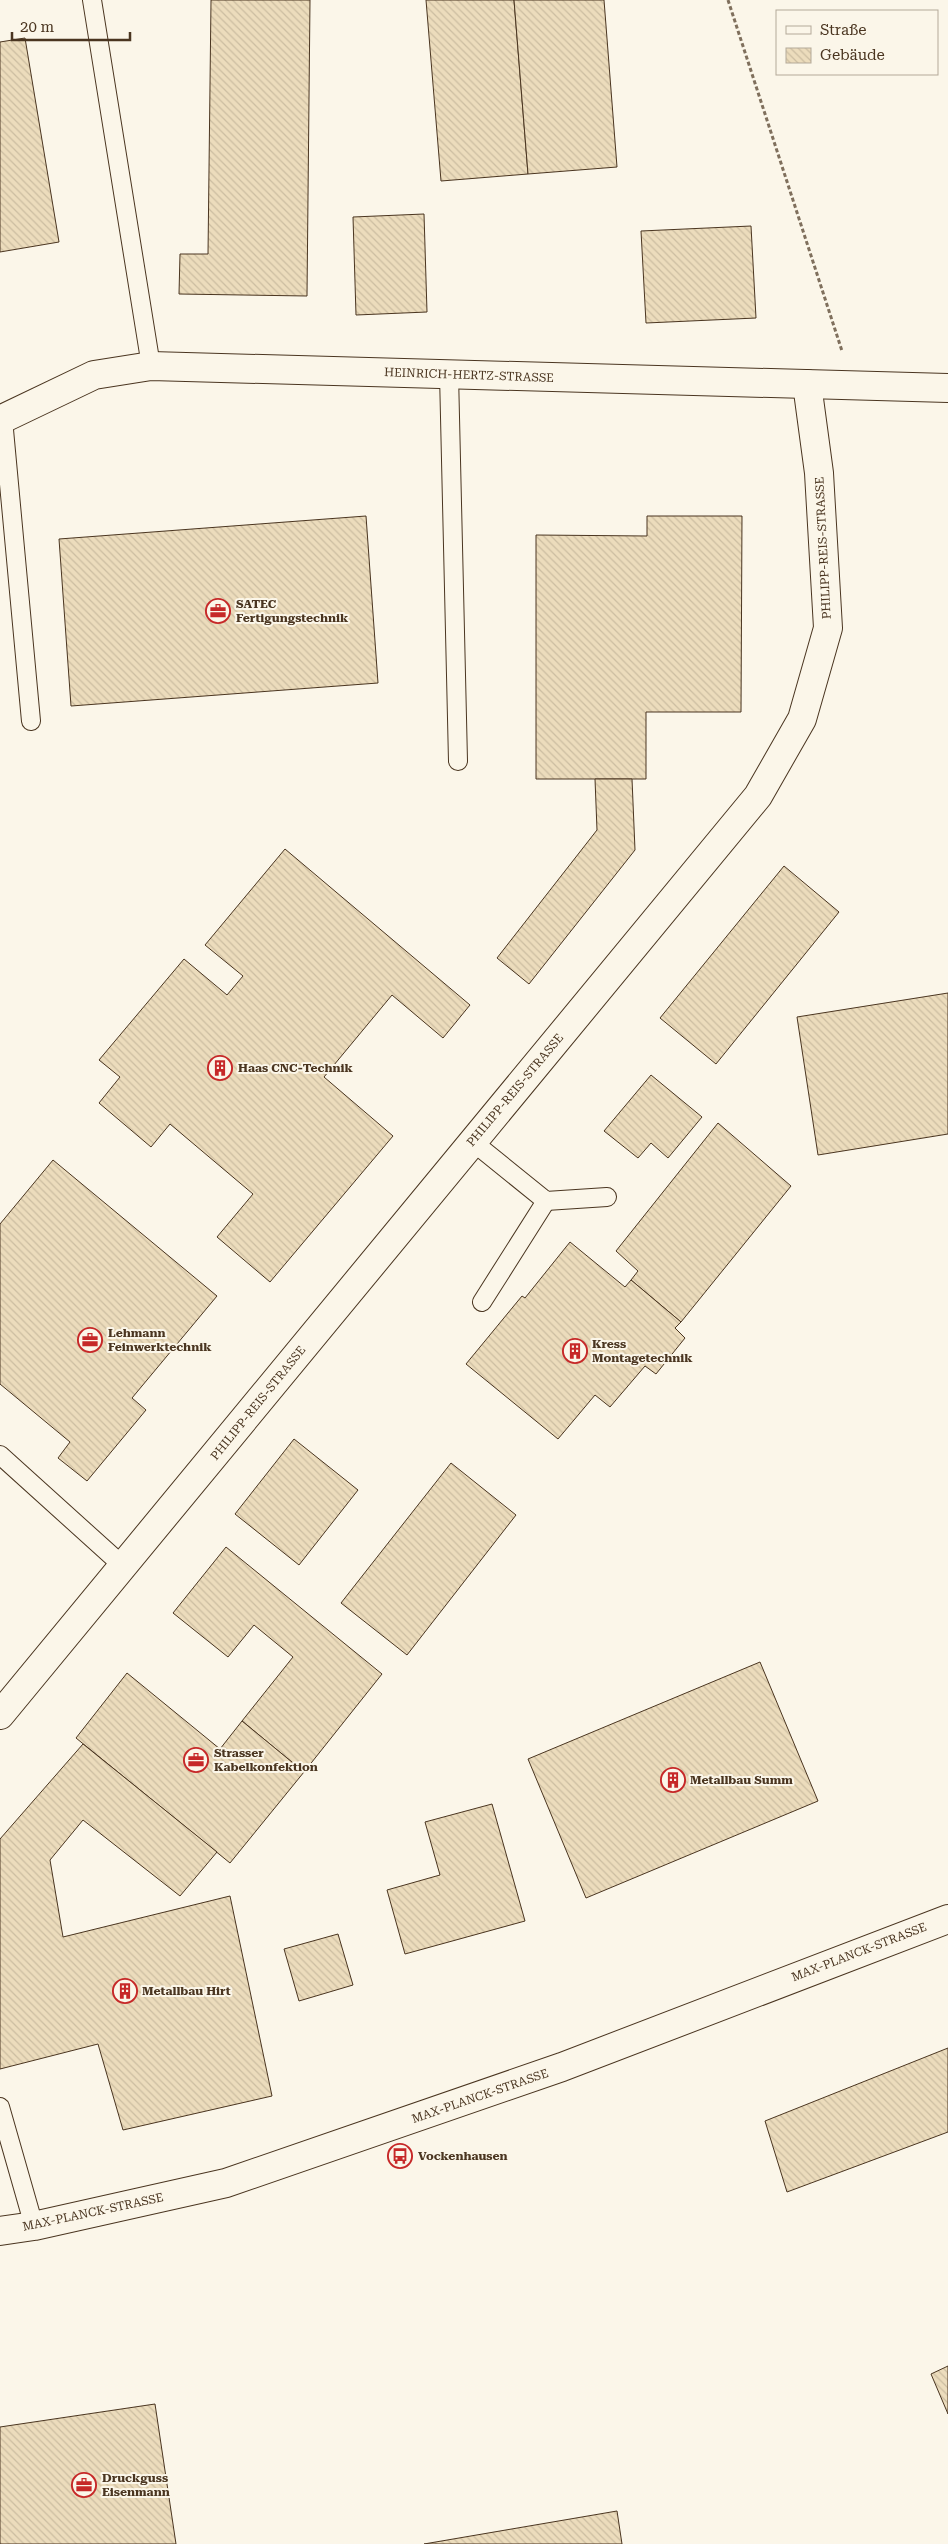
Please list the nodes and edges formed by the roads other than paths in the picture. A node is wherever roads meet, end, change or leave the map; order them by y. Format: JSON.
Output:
{"nodes":[{"id":1,"x":92,"y":0,"type":"edge"},
{"id":2,"x":151,"y":366,"type":"junction"},
{"id":3,"x":449,"y":374,"type":"junction"},
{"id":4,"x":807,"y":384,"type":"junction"},
{"id":5,"x":948,"y":388,"type":"edge"},
{"id":6,"x":1,"y":418,"type":"edge"},
{"id":7,"x":31,"y":721,"type":"dead end"},
{"id":8,"x":458,"y":761,"type":"dead end"},
{"id":9,"x":473,"y":1142,"type":"junction"},
{"id":10,"x":607,"y":1197,"type":"dead end"},
{"id":11,"x":546,"y":1202,"type":"junction"},
{"id":12,"x":482,"y":1302,"type":"dead end"},
{"id":13,"x":0,"y":1455,"type":"edge"},
{"id":14,"x":123,"y":1566,"type":"junction"},
{"id":15,"x":0,"y":1715,"type":"edge"},
{"id":16,"x":948,"y":1919,"type":"edge"},
{"id":17,"x":0,"y":2107,"type":"edge"},
{"id":18,"x":34,"y":2226,"type":"junction"},
{"id":19,"x":0,"y":2232,"type":"edge"}],
"edges":[{"from":1,"to":2,"type":"lane"},
{"from":2,"to":3,"type":"street","name":"HEINRICH-HERTZ-STRASSE"},
{"from":2,"to":6,"type":"street","name":"HEINRICH-HERTZ-STRASSE"},
{"from":3,"to":4,"type":"street","name":"HEINRICH-HERTZ-STRASSE"},
{"from":3,"to":8,"type":"lane"},
{"from":4,"to":5,"type":"street","name":"HEINRICH-HERTZ-STRASSE"},
{"from":4,"to":9,"type":"street","name":"PHILIPP-REIS-STRASSE"},
{"from":6,"to":7,"type":"lane"},
{"from":9,"to":11,"type":"lane"},
{"from":9,"to":14,"type":"street","name":"PHILIPP-REIS-STRASSE"},
{"from":10,"to":11,"type":"lane"},
{"from":11,"to":12,"type":"lane"},
{"from":13,"to":14,"type":"lane"},
{"from":14,"to":15,"type":"street","name":"PHILIPP-REIS-STRASSE"},
{"from":16,"to":18,"type":"street","name":"MAX-PLANCK-STRASSE"},
{"from":17,"to":18,"type":"lane"},
{"from":18,"to":19,"type":"street","name":"MAX-PLANCK-STRASSE"}]}
